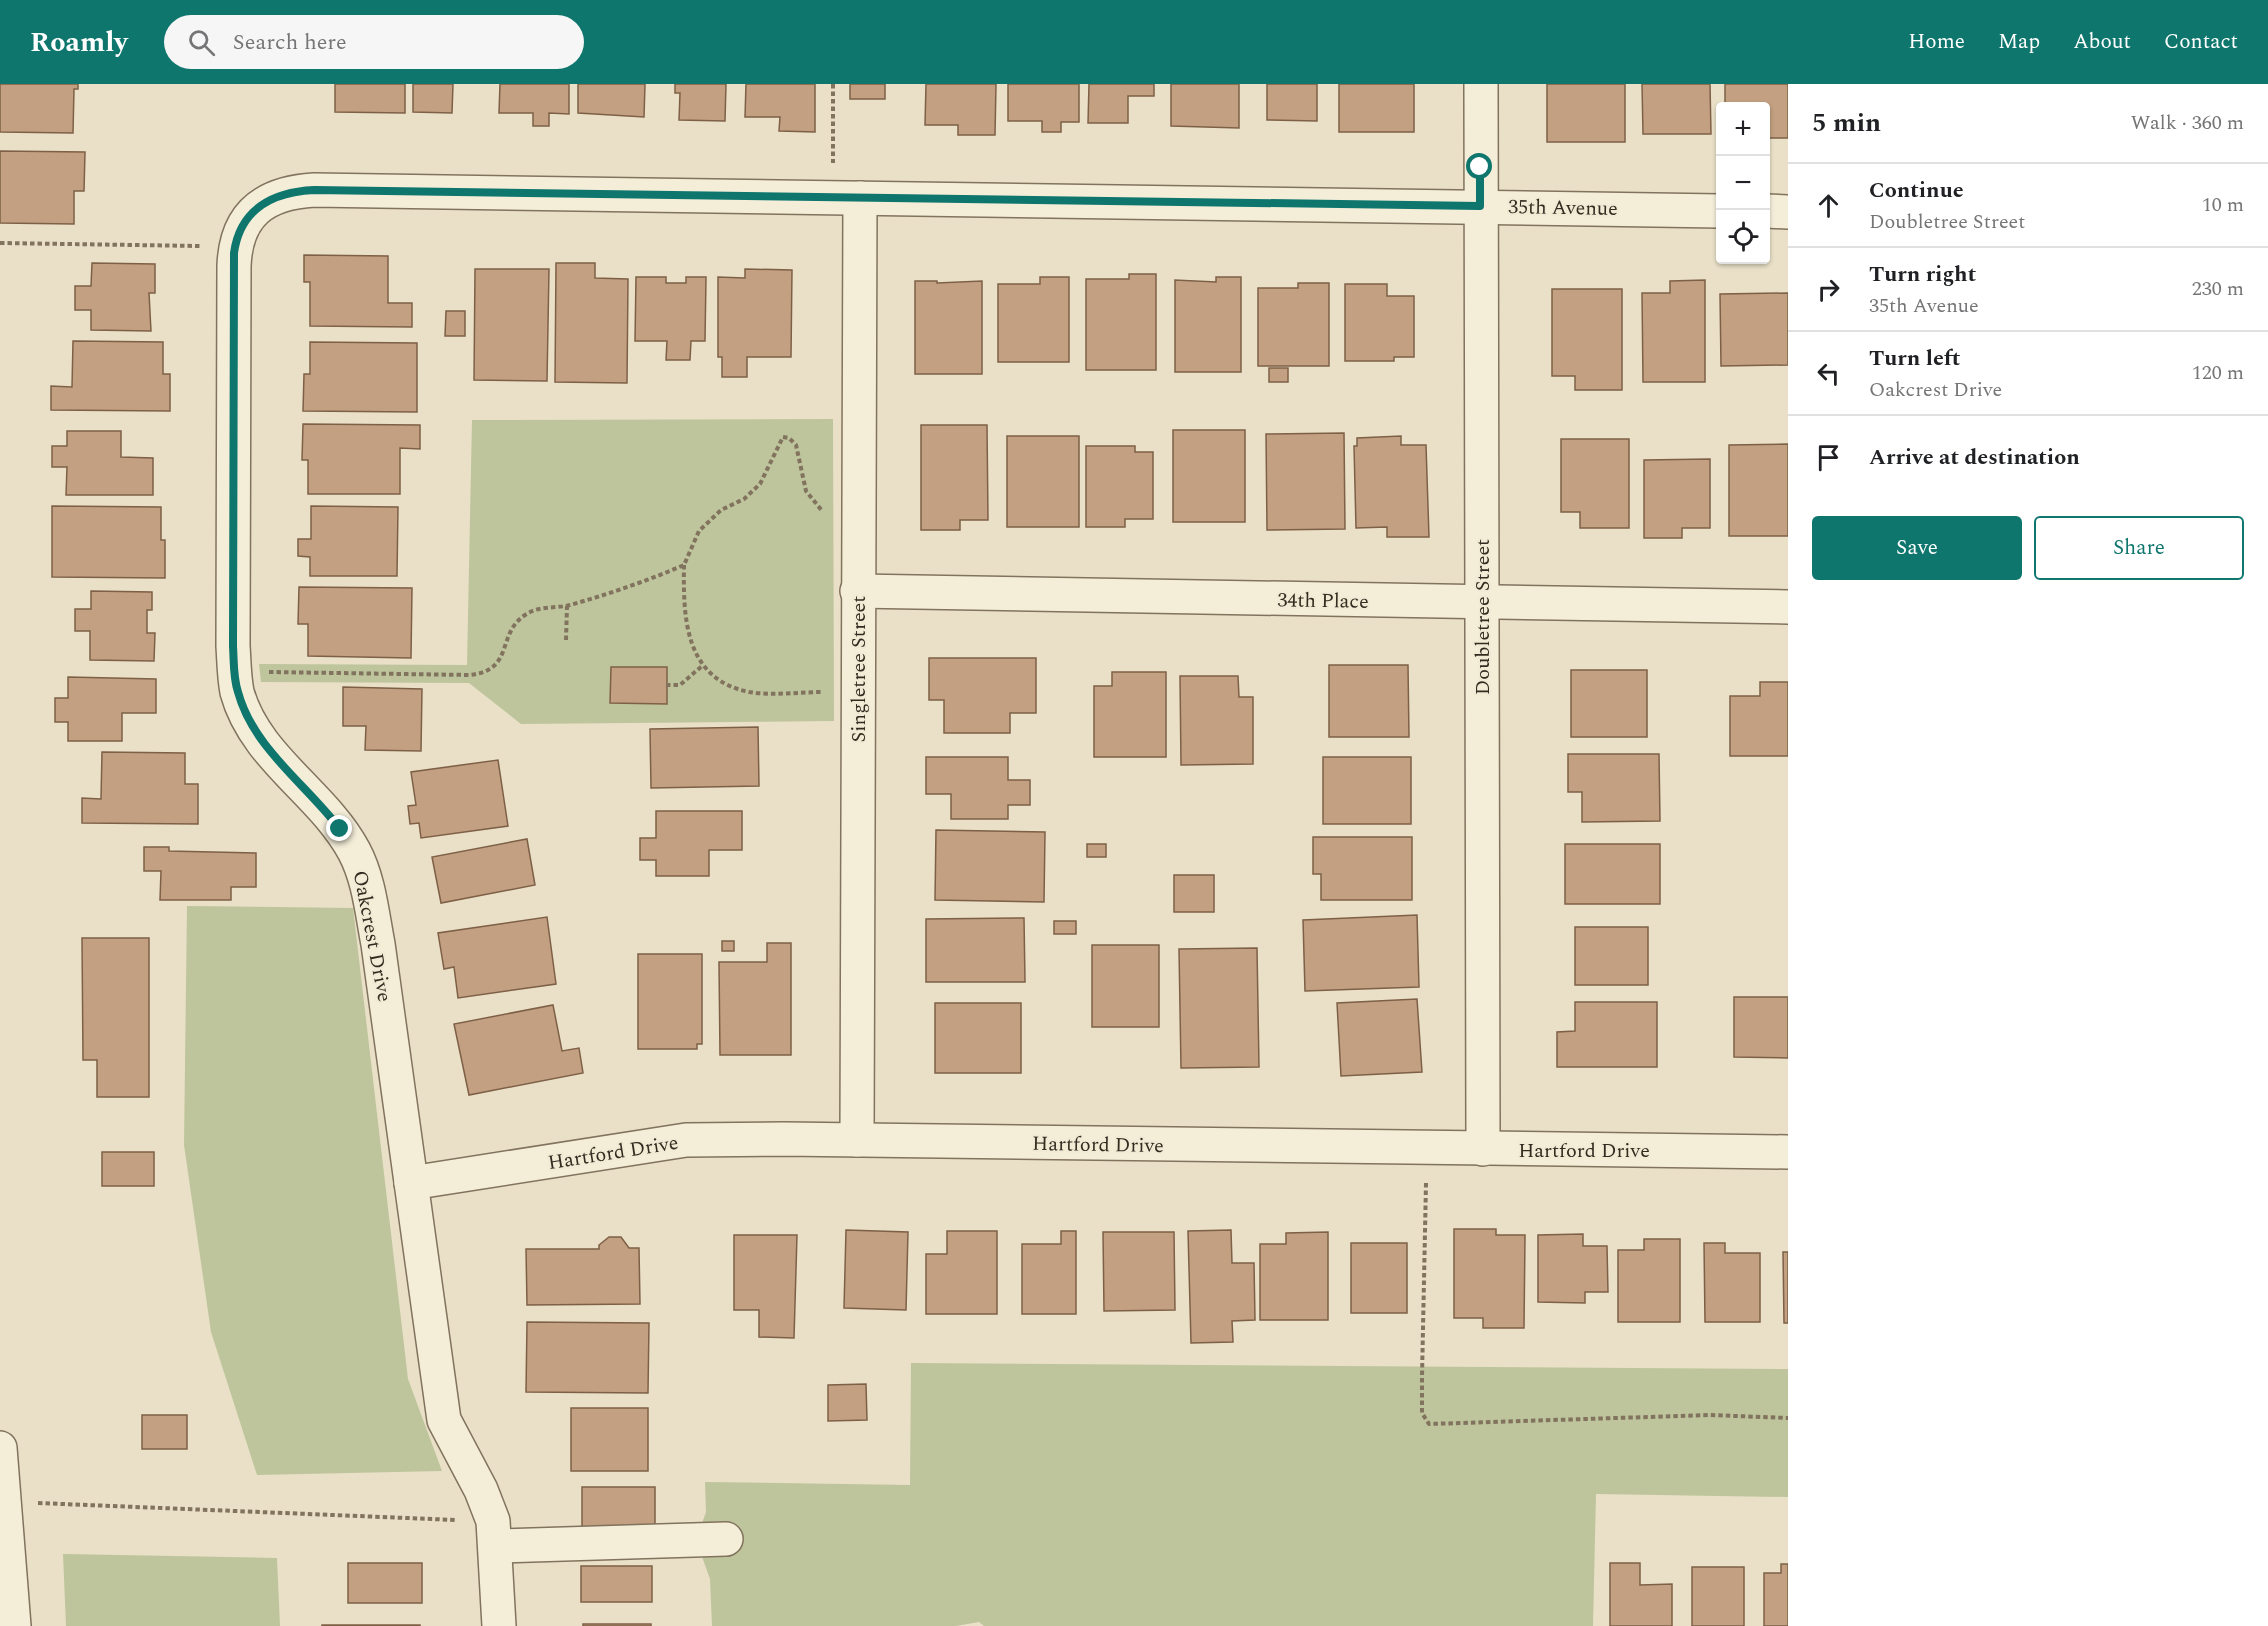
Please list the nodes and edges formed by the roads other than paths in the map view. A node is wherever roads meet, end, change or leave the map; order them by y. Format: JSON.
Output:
{"nodes":[{"id":1,"x":1481,"y":84,"type":"edge"},
{"id":2,"x":846,"y":197,"type":"junction"},
{"id":3,"x":1480,"y":206,"type":"junction"},
{"id":4,"x":258,"y":207,"type":"joint"},
{"id":5,"x":1716,"y":211,"type":"edge"},
{"id":6,"x":1770,"y":212,"type":"edge"},
{"id":7,"x":1788,"y":212,"type":"edge"},
{"id":8,"x":858,"y":591,"type":"junction"},
{"id":9,"x":1482,"y":603,"type":"junction"},
{"id":10,"x":1788,"y":607,"type":"edge"},
{"id":11,"x":858,"y":1140,"type":"junction"},
{"id":12,"x":1483,"y":1149,"type":"junction"},
{"id":13,"x":1788,"y":1152,"type":"edge"},
{"id":14,"x":411,"y":1183,"type":"junction"},
{"id":15,"x":0,"y":1448,"type":"edge"},
{"id":16,"x":494,"y":1534,"type":"junction"},
{"id":17,"x":726,"y":1539,"type":"dead end"},
{"id":18,"x":14,"y":1626,"type":"edge"},
{"id":19,"x":499,"y":1626,"type":"edge"}],
"edges":[{"from":1,"to":3,"type":"street","name":"Doubletree Street"},
{"from":2,"to":3,"type":"street","name":"35th Avenue"},
{"from":2,"to":4,"type":"street","name":"35th Avenue"},
{"from":2,"to":8,"type":"street","name":"Singletree Street"},
{"from":3,"to":5,"type":"street","name":"35th Avenue"},
{"from":3,"to":9,"type":"street","name":"Doubletree Street"},
{"from":4,"to":14,"type":"street","name":"Oakcrest Drive"},
{"from":6,"to":7,"type":"street"},
{"from":8,"to":9,"type":"street","name":"34th Place"},
{"from":8,"to":11,"type":"street","name":"Singletree Street"},
{"from":9,"to":10,"type":"street","name":"34th Place"},
{"from":9,"to":12,"type":"street","name":"Doubletree Street"},
{"from":11,"to":12,"type":"street","name":"Hartford Drive"},
{"from":11,"to":14,"type":"street","name":"Hartford Drive"},
{"from":12,"to":13,"type":"street","name":"Hartford Drive"},
{"from":14,"to":16,"type":"street","name":"Oakcrest Drive"},
{"from":15,"to":18,"type":"street"},
{"from":16,"to":17,"type":"street"},
{"from":16,"to":19,"type":"street","name":"Oakcrest Drive"}]}
